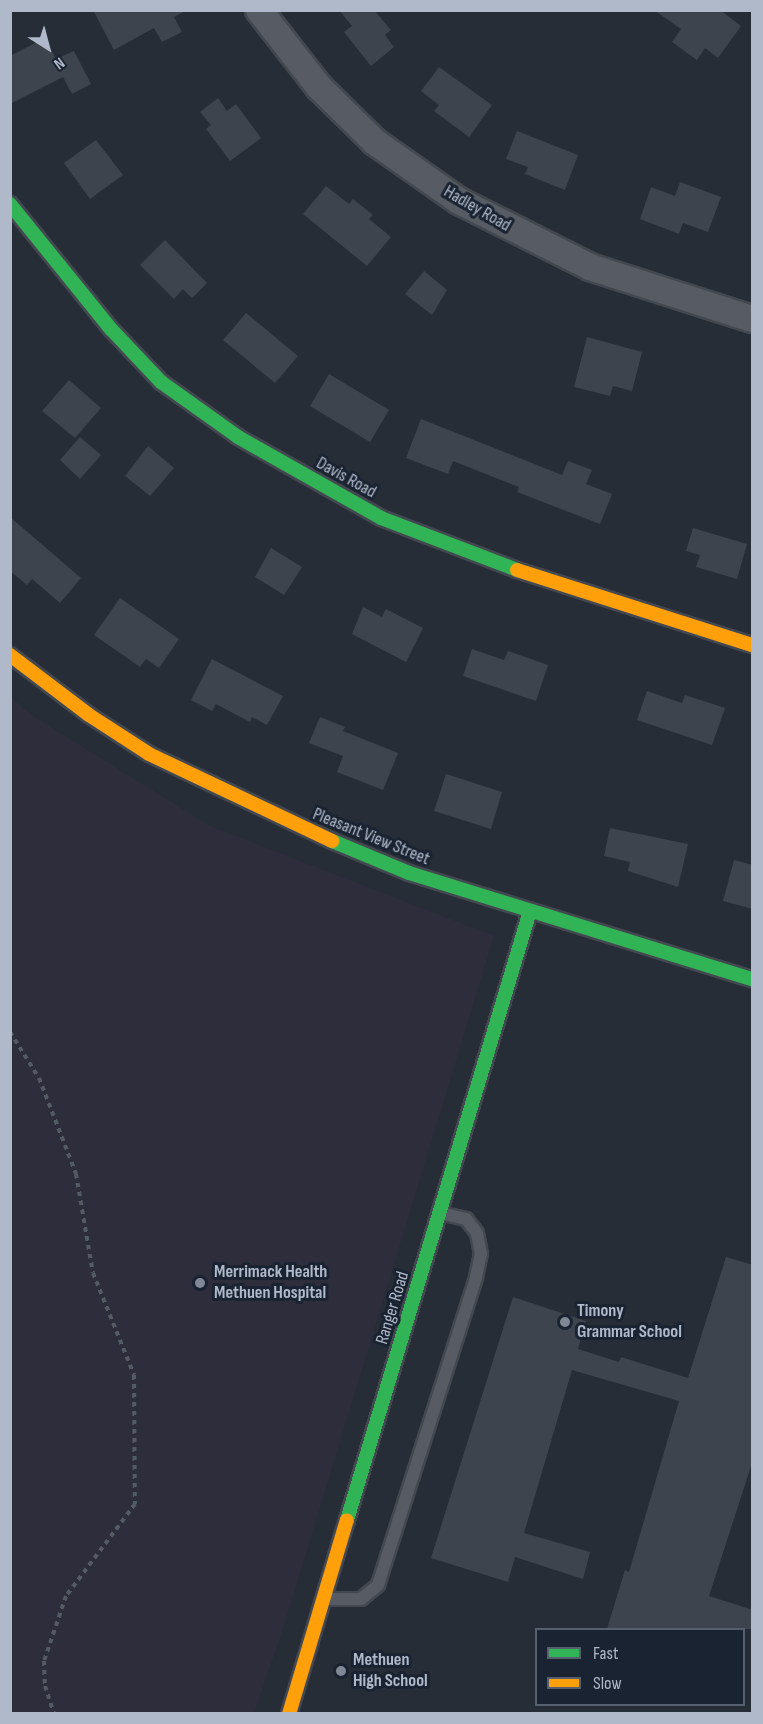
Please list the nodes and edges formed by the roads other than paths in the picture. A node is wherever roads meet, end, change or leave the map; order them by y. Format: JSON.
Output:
{"nodes":[{"id":1,"x":259,"y":10,"type":"edge"},
{"id":2,"x":10,"y":204,"type":"edge"},
{"id":3,"x":753,"y":319,"type":"edge"},
{"id":4,"x":753,"y":645,"type":"edge"},
{"id":5,"x":10,"y":656,"type":"edge"},
{"id":6,"x":530,"y":911,"type":"junction"},
{"id":7,"x":753,"y":979,"type":"edge"},
{"id":8,"x":440,"y":1213,"type":"junction"},
{"id":9,"x":323,"y":1599,"type":"junction"},
{"id":10,"x":289,"y":1713,"type":"edge"}],
"edges":[{"from":1,"to":3,"type":"street","name":"Hadley Road"},
{"from":2,"to":4,"type":"street","name":"Davis Road"},
{"from":5,"to":6,"type":"street","name":"Pleasant View Street"},
{"from":6,"to":7,"type":"street","name":"Pleasant View Street"},
{"from":6,"to":8,"type":"street","name":"Ranger Road"},
{"from":8,"to":9,"type":"street","name":"Ranger Road"},
{"from":8,"to":9,"type":"lane"},
{"from":9,"to":10,"type":"street","name":"Ranger Road"}]}
